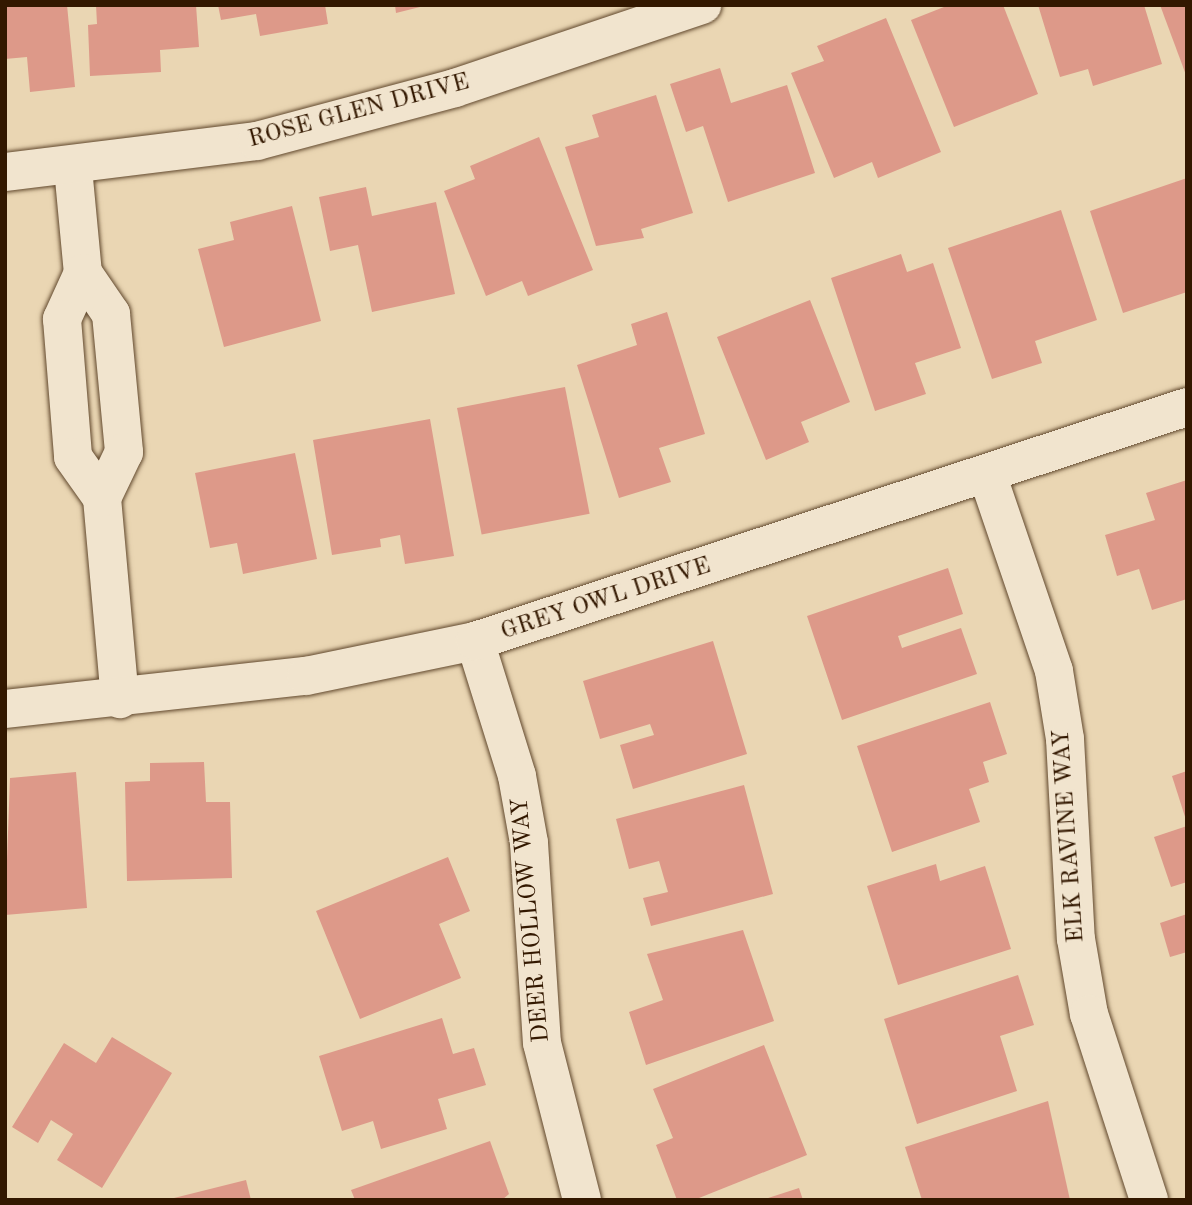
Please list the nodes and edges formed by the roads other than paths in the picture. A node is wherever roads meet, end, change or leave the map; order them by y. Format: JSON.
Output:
{"nodes":[{"id":1,"x":702,"y":5,"type":"edge"},
{"id":2,"x":73,"y":169,"type":"junction"},
{"id":3,"x":5,"y":172,"type":"edge"},
{"id":4,"x":83,"y":273,"type":"junction"},
{"id":5,"x":116,"y":373,"type":"junction"},
{"id":6,"x":66,"y":377,"type":"junction"},
{"id":7,"x":1187,"y":407,"type":"edge"},
{"id":8,"x":987,"y":474,"type":"junction"},
{"id":9,"x":102,"y":498,"type":"junction"},
{"id":10,"x":475,"y":641,"type":"junction"},
{"id":11,"x":120,"y":699,"type":"junction"},
{"id":12,"x":5,"y":709,"type":"edge"},
{"id":13,"x":582,"y":1200,"type":"edge"},
{"id":14,"x":1149,"y":1200,"type":"edge"}],
"edges":[{"from":1,"to":2,"type":"street","name":"ROSE GLEN DRIVE"},
{"from":2,"to":3,"type":"street","name":"ROSE GLEN DRIVE"},
{"from":2,"to":4,"type":"street"},
{"from":4,"to":5,"type":"street"},
{"from":4,"to":6,"type":"street"},
{"from":5,"to":6,"type":"street"},
{"from":5,"to":9,"type":"street"},
{"from":6,"to":9,"type":"street"},
{"from":7,"to":8,"type":"street","name":"GREY OWL DRIVE"},
{"from":8,"to":10,"type":"street","name":"GREY OWL DRIVE"},
{"from":8,"to":14,"type":"street","name":"ELK RAVINE WAY"},
{"from":9,"to":11,"type":"street"},
{"from":10,"to":11,"type":"street","name":"GREY OWL DRIVE"},
{"from":10,"to":13,"type":"street","name":"DEER HOLLOW WAY"},
{"from":11,"to":12,"type":"street","name":"GREY OWL DRIVE"}]}
